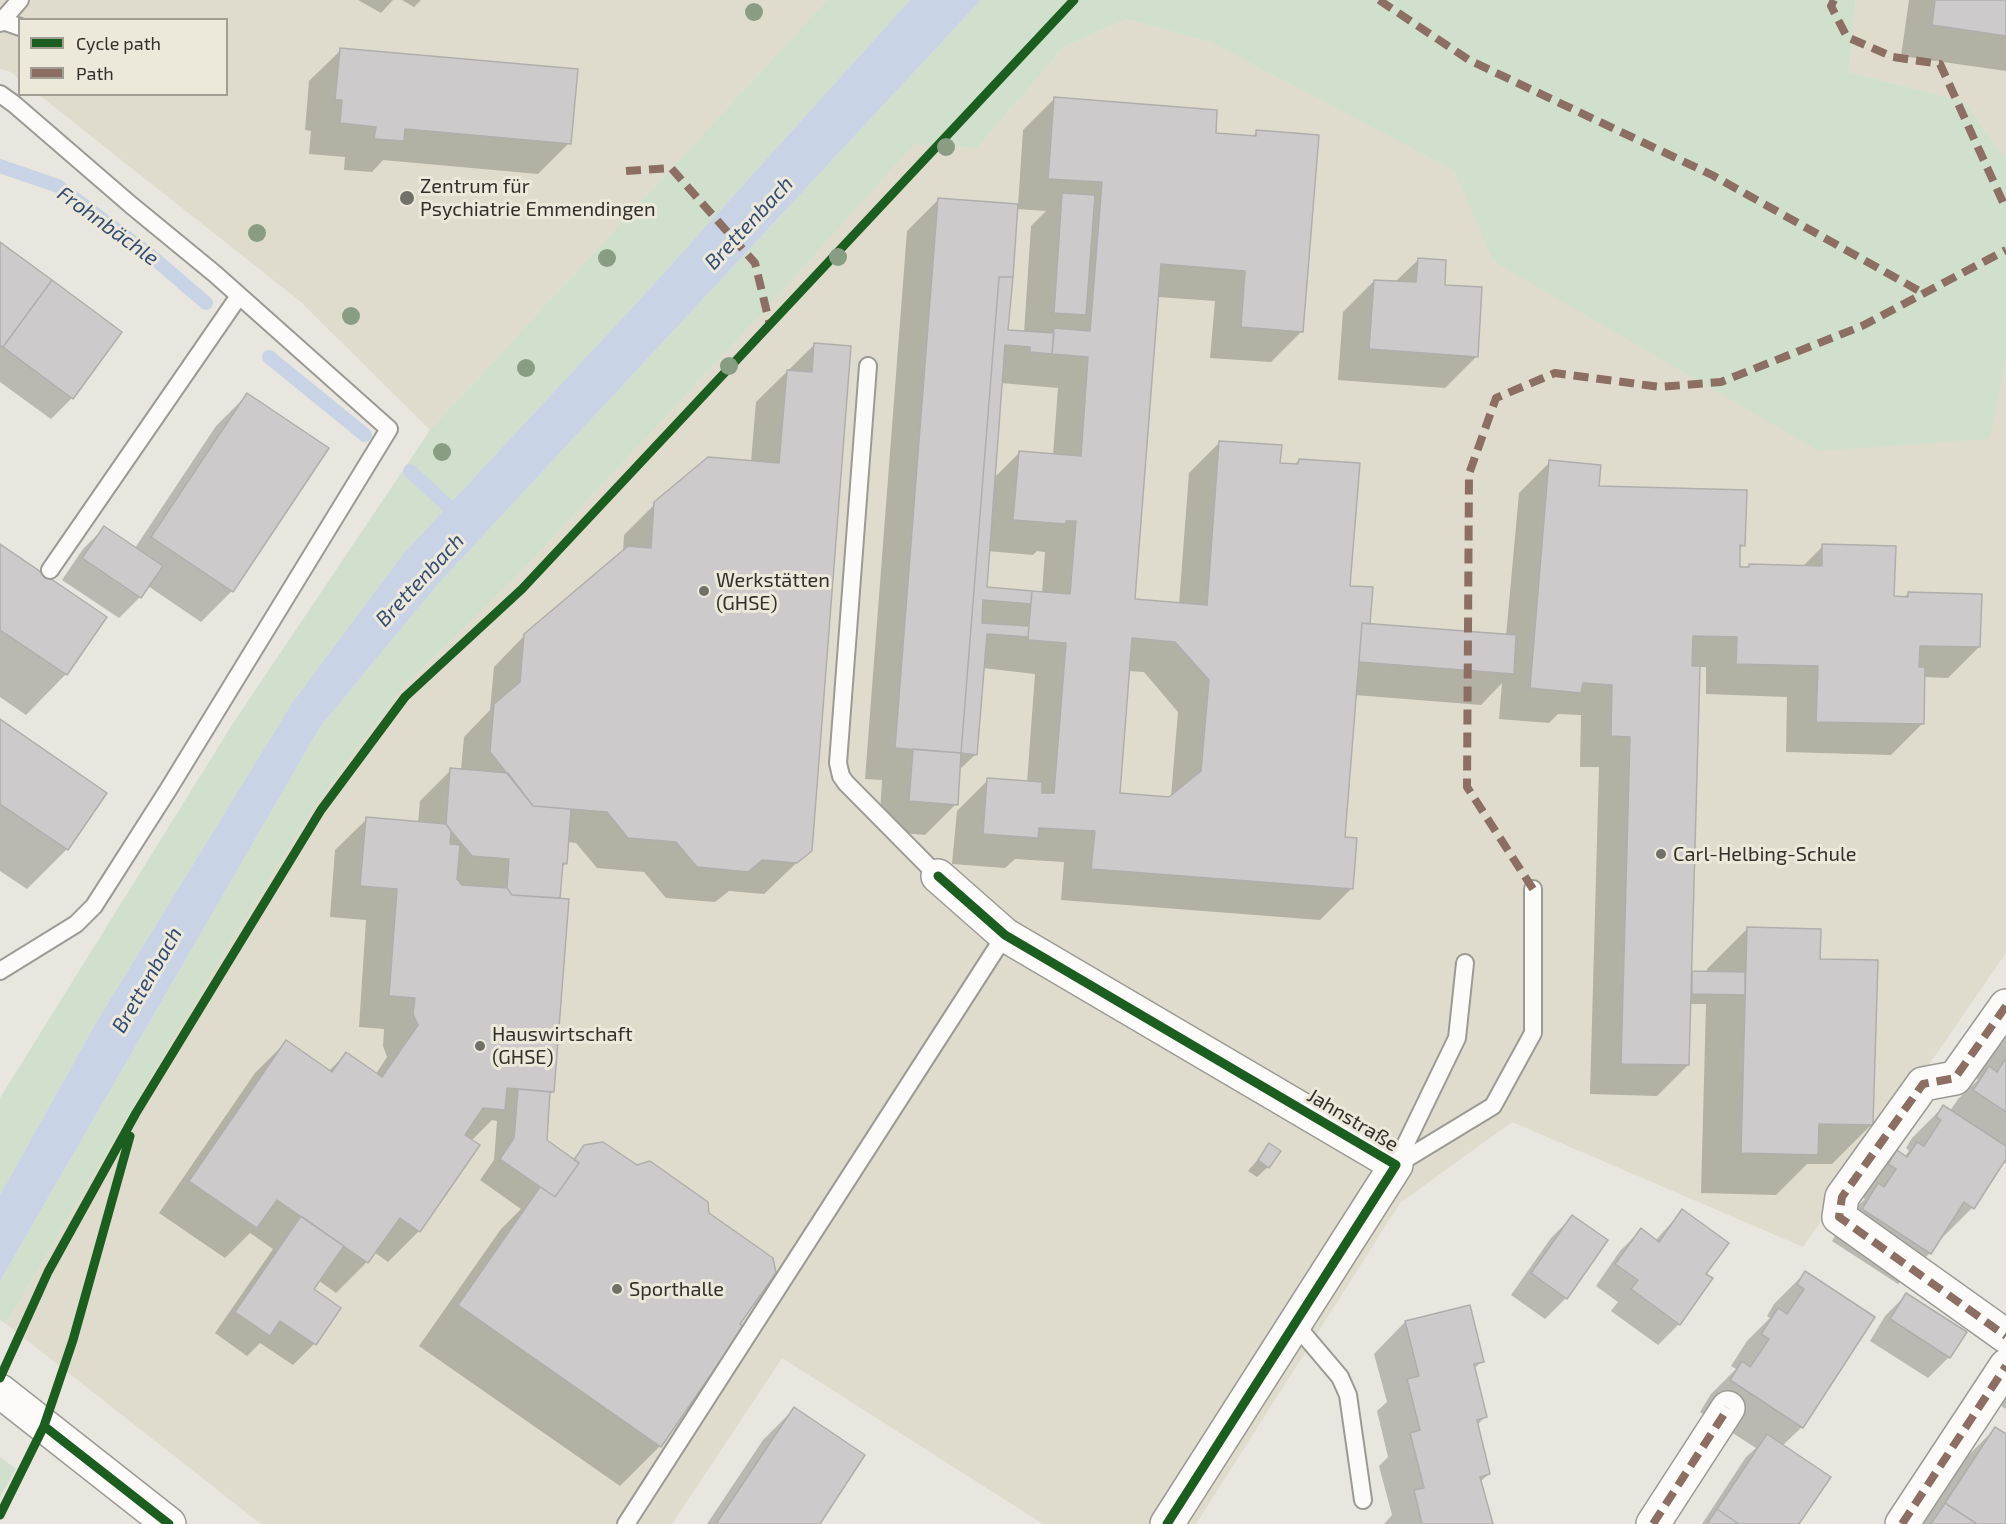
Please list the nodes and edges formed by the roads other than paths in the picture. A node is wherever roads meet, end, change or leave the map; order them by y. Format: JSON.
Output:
{"nodes":[{"id":1,"x":20,"y":0,"type":"edge"},
{"id":2,"x":1,"y":22,"type":"edge"},
{"id":3,"x":18,"y":26,"type":"edge"},
{"id":4,"x":0,"y":94,"type":"edge"},
{"id":5,"x":239,"y":296,"type":"junction"},
{"id":6,"x":868,"y":366,"type":"dead end"},
{"id":7,"x":50,"y":570,"type":"dead end"},
{"id":8,"x":938,"y":876,"type":"joint"},
{"id":9,"x":1533,"y":888,"type":"dead end"},
{"id":10,"x":1005,"y":935,"type":"junction"},
{"id":11,"x":1465,"y":963,"type":"dead end"},
{"id":12,"x":0,"y":971,"type":"edge"},
{"id":13,"x":2006,"y":1006,"type":"edge"},
{"id":14,"x":1396,"y":1165,"type":"junction"},
{"id":15,"x":1295,"y":1324,"type":"junction"},
{"id":16,"x":2006,"y":1336,"type":"edge"},
{"id":17,"x":2006,"y":1366,"type":"edge"},
{"id":18,"x":0,"y":1391,"type":"edge"},
{"id":19,"x":1728,"y":1408,"type":"dead end"},
{"id":20,"x":1363,"y":1500,"type":"dead end"},
{"id":21,"x":169,"y":1524,"type":"edge"},
{"id":22,"x":626,"y":1524,"type":"edge"},
{"id":23,"x":1167,"y":1524,"type":"edge"},
{"id":24,"x":1653,"y":1524,"type":"edge"},
{"id":25,"x":1902,"y":1524,"type":"edge"}],
"edges":[{"from":1,"to":2,"type":"lane"},
{"from":2,"to":3,"type":"lane"},
{"from":4,"to":5,"type":"lane"},
{"from":5,"to":7,"type":"lane"},
{"from":5,"to":12,"type":"lane"},
{"from":6,"to":8,"type":"lane"},
{"from":8,"to":10,"type":"street","name":"Jahnstraße"},
{"from":9,"to":14,"type":"lane"},
{"from":10,"to":14,"type":"street","name":"Jahnstraße"},
{"from":10,"to":22,"type":"lane"},
{"from":11,"to":14,"type":"lane"},
{"from":13,"to":16,"type":"street"},
{"from":14,"to":15,"type":"street","name":"Jahnstraße"},
{"from":15,"to":20,"type":"lane"},
{"from":15,"to":23,"type":"street","name":"Jahnstraße"},
{"from":17,"to":25,"type":"street"},
{"from":18,"to":21,"type":"street"},
{"from":19,"to":24,"type":"street"}]}
